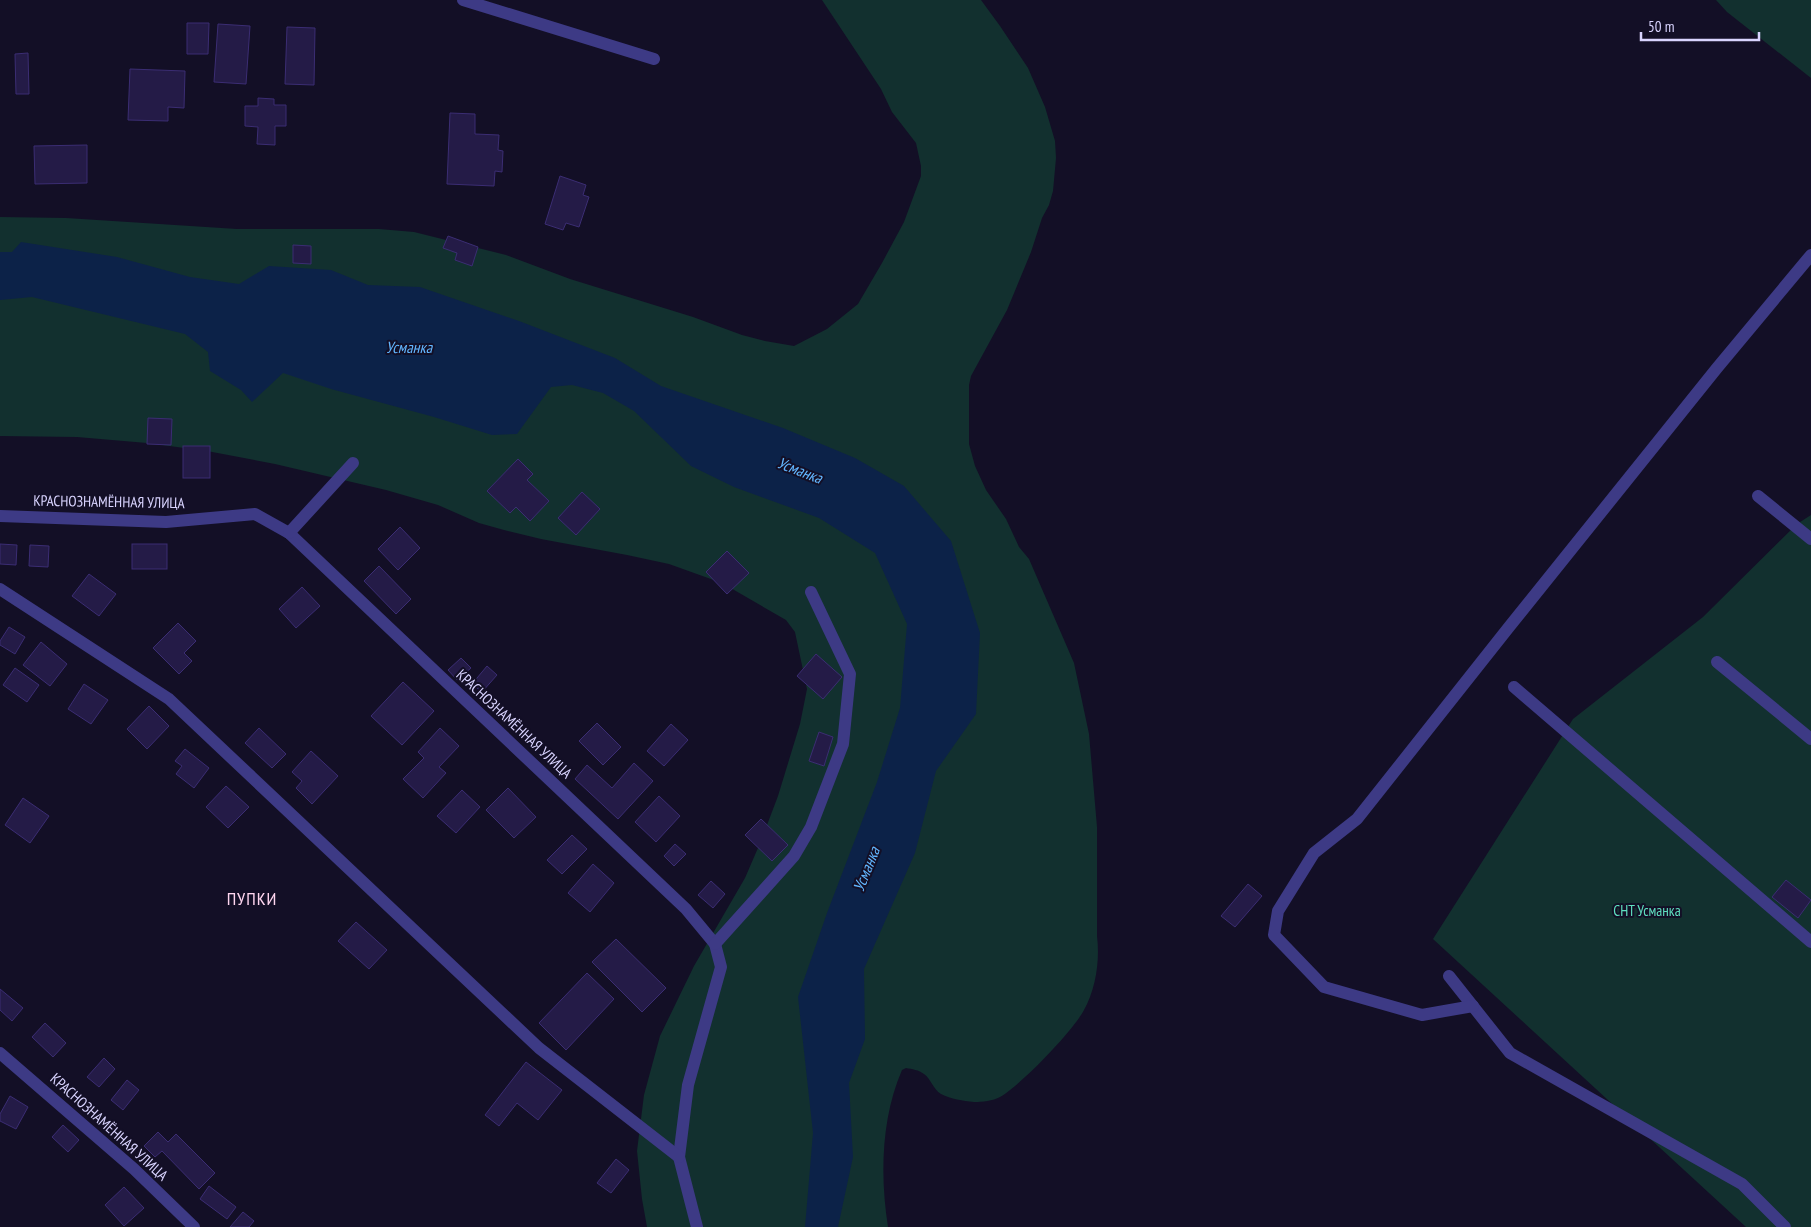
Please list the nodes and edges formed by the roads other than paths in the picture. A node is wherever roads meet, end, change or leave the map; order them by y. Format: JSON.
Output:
{"nodes":[{"id":1,"x":463,"y":0,"type":"edge"},
{"id":2,"x":654,"y":59,"type":"dead end"},
{"id":3,"x":1811,"y":255,"type":"edge"},
{"id":4,"x":353,"y":463,"type":"dead end"},
{"id":5,"x":1758,"y":496,"type":"dead end"},
{"id":6,"x":0,"y":516,"type":"edge"},
{"id":7,"x":288,"y":533,"type":"junction"},
{"id":8,"x":1811,"y":538,"type":"edge"},
{"id":9,"x":0,"y":589,"type":"edge"},
{"id":10,"x":811,"y":592,"type":"dead end"},
{"id":11,"x":1717,"y":662,"type":"dead end"},
{"id":12,"x":1514,"y":687,"type":"dead end"},
{"id":13,"x":1811,"y":738,"type":"edge"},
{"id":14,"x":1811,"y":942,"type":"edge"},
{"id":15,"x":715,"y":944,"type":"junction"},
{"id":16,"x":1449,"y":976,"type":"dead end"},
{"id":17,"x":1473,"y":1006,"type":"junction"},
{"id":18,"x":0,"y":1053,"type":"edge"},
{"id":19,"x":679,"y":1157,"type":"junction"},
{"id":20,"x":194,"y":1227,"type":"edge"},
{"id":21,"x":697,"y":1227,"type":"edge"},
{"id":22,"x":1785,"y":1227,"type":"edge"}],
"edges":[{"from":1,"to":2,"type":"street"},
{"from":3,"to":17,"type":"street"},
{"from":4,"to":7,"type":"street"},
{"from":5,"to":8,"type":"street"},
{"from":6,"to":7,"type":"street","name":"КРАСНОЗНАМЁННАЯ УЛИЦА"},
{"from":7,"to":15,"type":"street","name":"КРАСНОЗНАМЁННАЯ УЛИЦА"},
{"from":9,"to":19,"type":"street"},
{"from":10,"to":15,"type":"street"},
{"from":11,"to":13,"type":"street"},
{"from":12,"to":14,"type":"street"},
{"from":15,"to":19,"type":"street","name":"КРАСНОЗНАМЁННАЯ УЛИЦА"},
{"from":16,"to":17,"type":"street"},
{"from":17,"to":22,"type":"street"},
{"from":18,"to":20,"type":"street","name":"КРАСНОЗНАМЁННАЯ УЛИЦА"},
{"from":19,"to":21,"type":"street","name":"КРАСНОЗНАМЁННАЯ УЛИЦА"}]}
